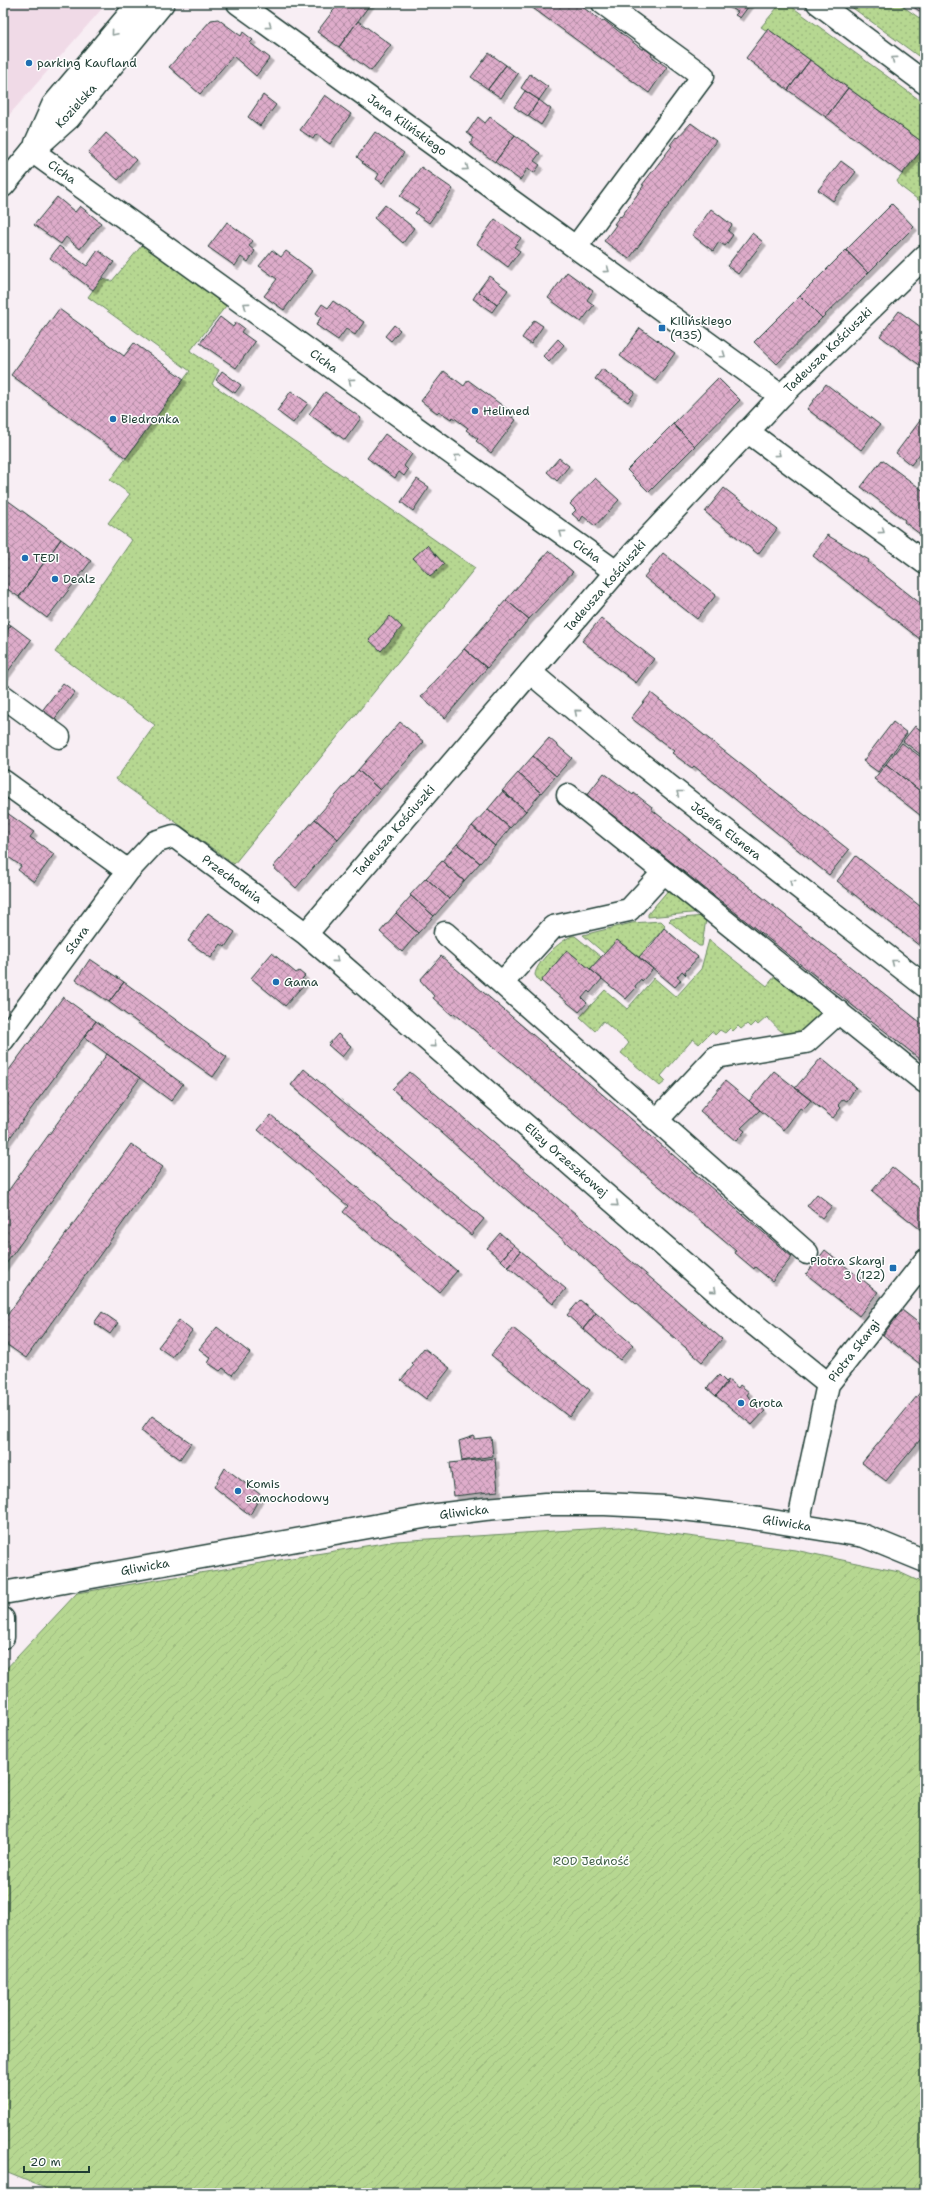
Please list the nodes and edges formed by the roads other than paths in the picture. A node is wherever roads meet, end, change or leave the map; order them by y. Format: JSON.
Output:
{"nodes":[{"id":1,"x":139,"y":3,"type":"edge"},
{"id":2,"x":163,"y":3,"type":"edge"},
{"id":3,"x":238,"y":3,"type":"edge"},
{"id":4,"x":603,"y":3,"type":"edge"},
{"id":5,"x":818,"y":3,"type":"edge"},
{"id":6,"x":925,"y":83,"type":"edge"},
{"id":7,"x":32,"y":151,"type":"junction"},
{"id":8,"x":3,"y":186,"type":"edge"},
{"id":9,"x":576,"y":247,"type":"junction"},
{"id":10,"x":925,"y":256,"type":"edge"},
{"id":11,"x":781,"y":396,"type":"junction"},
{"id":12,"x":746,"y":431,"type":"junction"},
{"id":13,"x":925,"y":563,"type":"edge"},
{"id":14,"x":616,"y":572,"type":"junction"},
{"id":15,"x":530,"y":672,"type":"junction"},
{"id":16,"x":3,"y":696,"type":"edge"},
{"id":17,"x":59,"y":737,"type":"dead end"},
{"id":18,"x":3,"y":781,"type":"edge"},
{"id":19,"x":568,"y":795,"type":"dead end"},
{"id":20,"x":155,"y":842,"type":"joint"},
{"id":21,"x":128,"y":871,"type":"junction"},
{"id":22,"x":664,"y":872,"type":"junction"},
{"id":23,"x":445,"y":933,"type":"dead end"},
{"id":24,"x":306,"y":934,"type":"junction"},
{"id":25,"x":502,"y":983,"type":"junction"},
{"id":26,"x":925,"y":986,"type":"edge"},
{"id":27,"x":839,"y":1012,"type":"junction"},
{"id":28,"x":3,"y":1040,"type":"edge"},
{"id":29,"x":925,"y":1082,"type":"edge"},
{"id":30,"x":657,"y":1120,"type":"junction"},
{"id":31,"x":807,"y":1253,"type":"dead end"},
{"id":32,"x":925,"y":1261,"type":"edge"},
{"id":33,"x":828,"y":1384,"type":"junction"},
{"id":34,"x":798,"y":1525,"type":"junction"},
{"id":35,"x":925,"y":1561,"type":"edge"},
{"id":36,"x":3,"y":1593,"type":"edge"},
{"id":37,"x":3,"y":1619,"type":"edge"},
{"id":38,"x":3,"y":1637,"type":"edge"}],
"edges":[{"from":1,"to":7,"type":"street","name":"Kozielska","one_way":true},
{"from":2,"to":7,"type":"street","name":"Kozielska"},
{"from":3,"to":9,"type":"street","name":"Jana Kilińskiego","one_way":true},
{"from":4,"to":9,"type":"street"},
{"from":6,"to":5,"type":"street","one_way":true},
{"from":7,"to":8,"type":"street","name":"Kozielska"},
{"from":14,"to":7,"type":"street","name":"Cicha","one_way":true},
{"from":9,"to":11,"type":"street","name":"Jana Kilińskiego","one_way":true},
{"from":10,"to":11,"type":"street","name":"Tadeusza Kościuszki"},
{"from":11,"to":12,"type":"street","name":"Tadeusza Kościuszki"},
{"from":12,"to":13,"type":"street","one_way":true},
{"from":12,"to":14,"type":"street","name":"Tadeusza Kościuszki"},
{"from":14,"to":15,"type":"street","name":"Tadeusza Kościuszki"},
{"from":15,"to":24,"type":"street","name":"Tadeusza Kościuszki"},
{"from":26,"to":15,"type":"street","name":"Józefa Elsnera","one_way":true},
{"from":16,"to":17,"type":"street"},
{"from":18,"to":21,"type":"street"},
{"from":19,"to":22,"type":"street"},
{"from":20,"to":21,"type":"street","name":"Stara"},
{"from":20,"to":24,"type":"street","name":"Przechodnia"},
{"from":21,"to":28,"type":"street","name":"Stara"},
{"from":22,"to":25,"type":"street"},
{"from":22,"to":27,"type":"street"},
{"from":23,"to":25,"type":"street"},
{"from":24,"to":33,"type":"street","name":"Elizy Orzeszkowej","one_way":true},
{"from":25,"to":30,"type":"street"},
{"from":27,"to":29,"type":"street"},
{"from":27,"to":30,"type":"street"},
{"from":30,"to":31,"type":"street"},
{"from":32,"to":33,"type":"street","name":"Piotra Skargi"},
{"from":33,"to":34,"type":"street","name":"Piotra Skargi"},
{"from":34,"to":35,"type":"street","name":"Gliwicka"},
{"from":34,"to":36,"type":"street","name":"Gliwicka"},
{"from":37,"to":38,"type":"street"}]}
